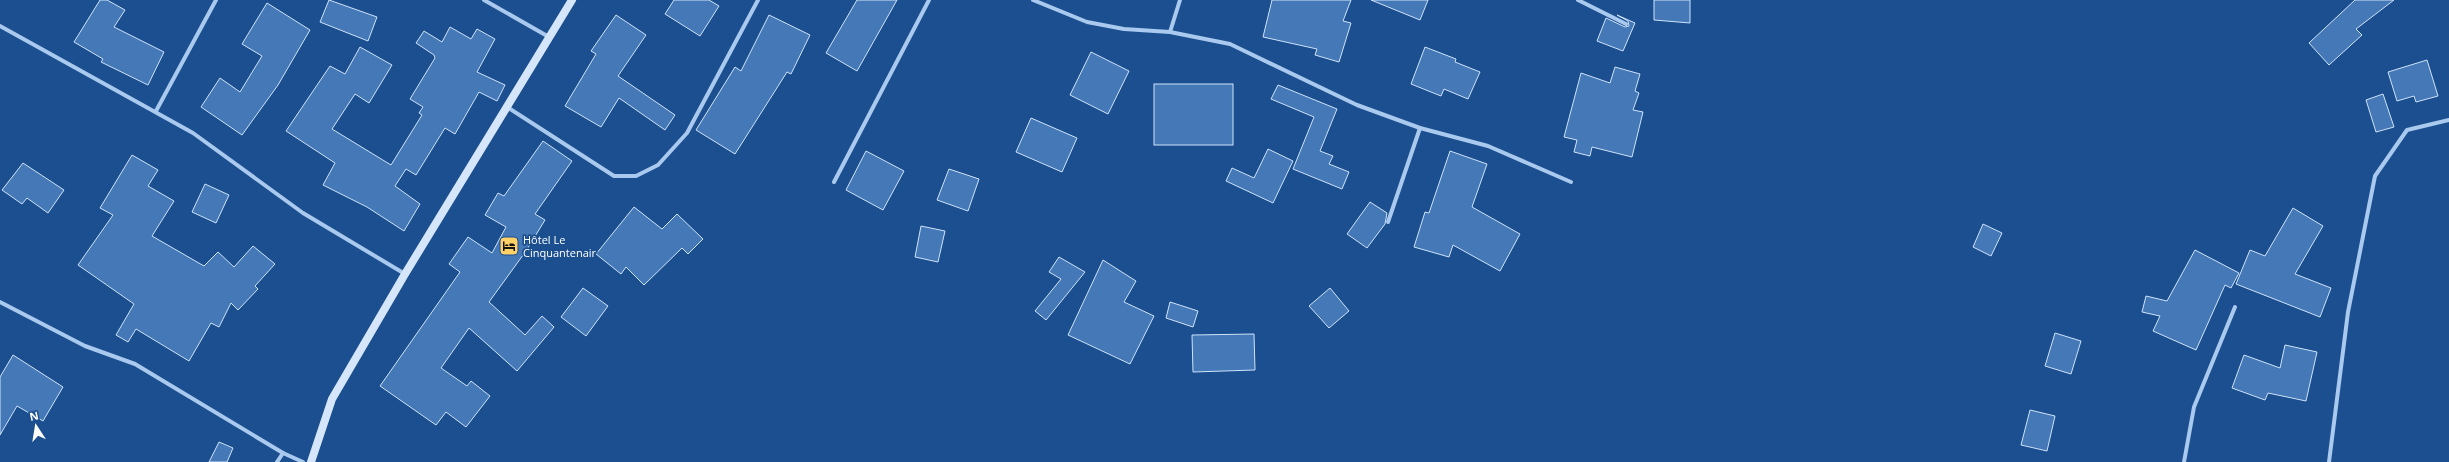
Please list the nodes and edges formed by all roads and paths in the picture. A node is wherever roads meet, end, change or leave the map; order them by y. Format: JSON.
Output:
{"nodes":[{"id":1,"x":216,"y":0,"type":"edge"},
{"id":2,"x":484,"y":0,"type":"edge"},
{"id":3,"x":572,"y":0,"type":"edge"},
{"id":4,"x":758,"y":0,"type":"edge"},
{"id":5,"x":929,"y":0,"type":"edge"},
{"id":6,"x":1033,"y":0,"type":"edge"},
{"id":7,"x":1180,"y":0,"type":"edge"},
{"id":8,"x":1578,"y":0,"type":"edge"},
{"id":9,"x":1626,"y":24,"type":"dead end"},
{"id":10,"x":0,"y":26,"type":"edge"},
{"id":11,"x":1170,"y":32,"type":"junction"},
{"id":12,"x":549,"y":37,"type":"junction"},
{"id":13,"x":506,"y":106,"type":"junction"},
{"id":14,"x":156,"y":111,"type":"junction"},
{"id":15,"x":2449,"y":120,"type":"edge"},
{"id":16,"x":1420,"y":128,"type":"junction"},
{"id":17,"x":834,"y":182,"type":"dead end"},
{"id":18,"x":1571,"y":182,"type":"dead end"},
{"id":19,"x":1388,"y":222,"type":"dead end"},
{"id":20,"x":405,"y":274,"type":"junction"},
{"id":21,"x":0,"y":302,"type":"edge"},
{"id":22,"x":2235,"y":307,"type":"dead end"},
{"id":23,"x":283,"y":453,"type":"junction"},
{"id":24,"x":277,"y":462,"type":"edge"},
{"id":25,"x":303,"y":462,"type":"edge"},
{"id":26,"x":311,"y":462,"type":"edge"},
{"id":27,"x":2184,"y":462,"type":"edge"},
{"id":28,"x":2330,"y":462,"type":"edge"}],
"edges":[{"from":1,"to":14,"type":"street"},
{"from":2,"to":12,"type":"street"},
{"from":3,"to":12,"type":"street"},
{"from":4,"to":13,"type":"street"},
{"from":5,"to":17,"type":"street"},
{"from":6,"to":11,"type":"street"},
{"from":7,"to":11,"type":"street"},
{"from":8,"to":9,"type":"street"},
{"from":10,"to":14,"type":"street"},
{"from":11,"to":16,"type":"street"},
{"from":12,"to":13,"type":"street"},
{"from":13,"to":20,"type":"street"},
{"from":14,"to":20,"type":"street"},
{"from":15,"to":28,"type":"street"},
{"from":16,"to":18,"type":"street"},
{"from":16,"to":19,"type":"street"},
{"from":20,"to":26,"type":"street"},
{"from":21,"to":23,"type":"street"},
{"from":22,"to":27,"type":"street"},
{"from":23,"to":24,"type":"street"},
{"from":23,"to":25,"type":"street"}]}
